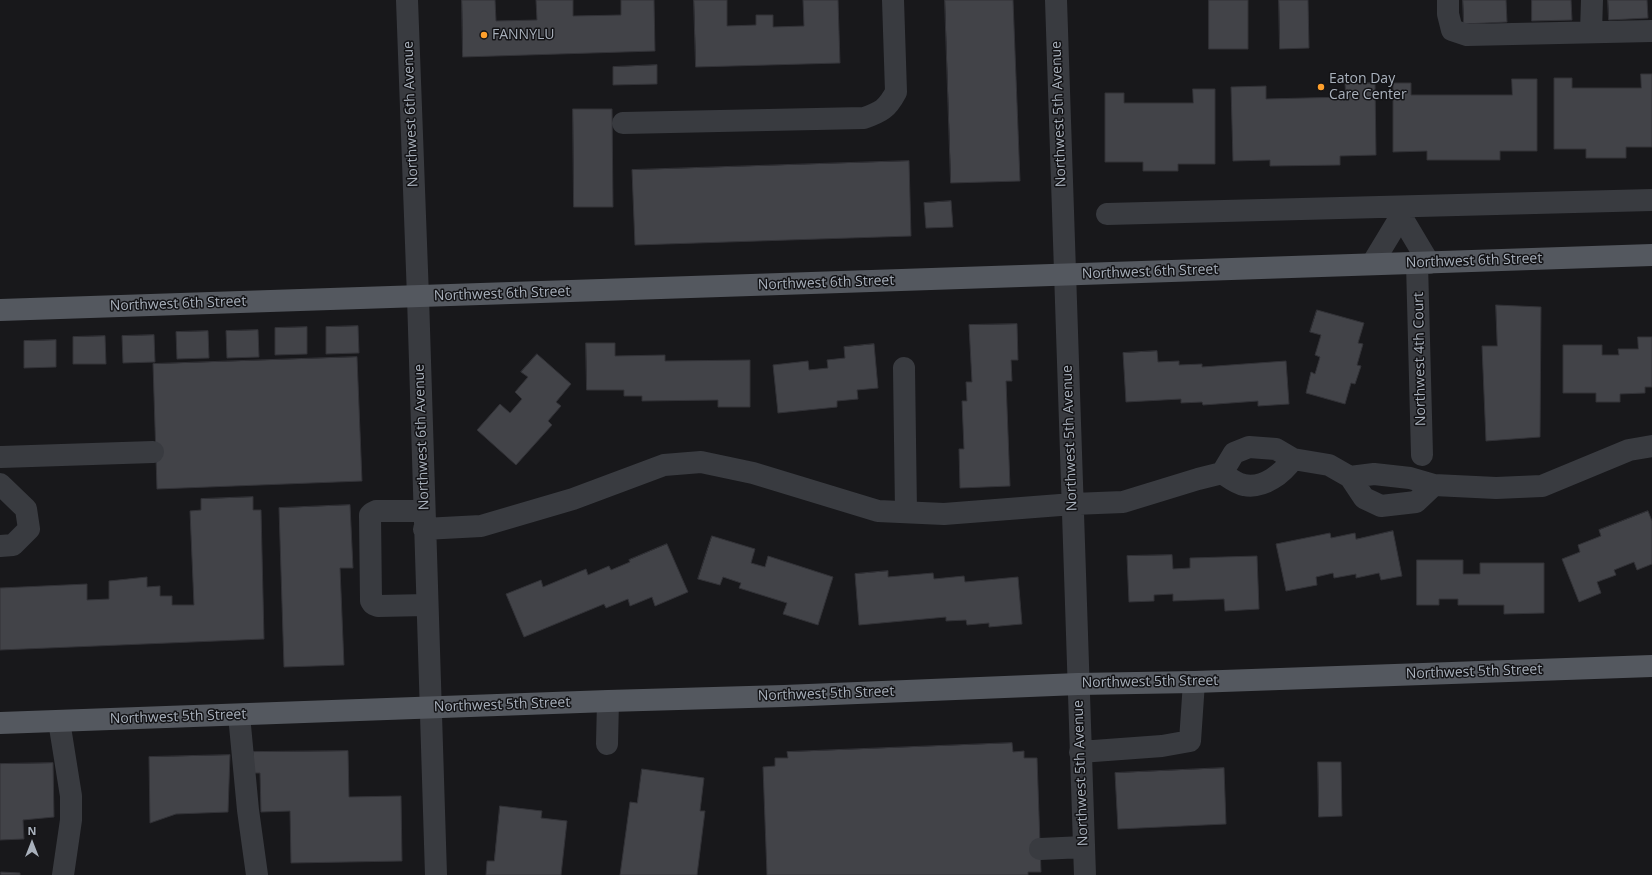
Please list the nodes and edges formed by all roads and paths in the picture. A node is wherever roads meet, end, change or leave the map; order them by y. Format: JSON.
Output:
{"nodes":[{"id":1,"x":407,"y":0,"type":"edge"},
{"id":2,"x":893,"y":0,"type":"edge"},
{"id":3,"x":1056,"y":0,"type":"edge"},
{"id":4,"x":1448,"y":0,"type":"edge"},
{"id":5,"x":1592,"y":0,"type":"edge"},
{"id":6,"x":1652,"y":31,"type":"edge"},
{"id":7,"x":1591,"y":32,"type":"junction"},
{"id":8,"x":623,"y":123,"type":"dead end"},
{"id":9,"x":1652,"y":200,"type":"edge"},
{"id":10,"x":1401,"y":211,"type":"junction"},
{"id":11,"x":1107,"y":214,"type":"dead end"},
{"id":12,"x":1652,"y":255,"type":"edge"},
{"id":13,"x":1424,"y":263,"type":"junction"},
{"id":14,"x":1372,"y":264,"type":"junction"},
{"id":15,"x":1064,"y":275,"type":"junction"},
{"id":16,"x":418,"y":297,"type":"junction"},
{"id":17,"x":0,"y":310,"type":"edge"},
{"id":18,"x":904,"y":368,"type":"dead end"},
{"id":19,"x":1652,"y":446,"type":"edge"},
{"id":20,"x":0,"y":452,"type":"edge"},
{"id":21,"x":153,"y":452,"type":"dead end"},
{"id":22,"x":1422,"y":455,"type":"dead end"},
{"id":23,"x":1293,"y":459,"type":"junction"},
{"id":24,"x":1222,"y":473,"type":"junction"},
{"id":25,"x":1350,"y":477,"type":"junction"},
{"id":26,"x":0,"y":484,"type":"edge"},
{"id":27,"x":1434,"y":485,"type":"junction"},
{"id":28,"x":1073,"y":504,"type":"junction"},
{"id":29,"x":906,"y":512,"type":"junction"},
{"id":30,"x":424,"y":520,"type":"junction"},
{"id":31,"x":0,"y":546,"type":"edge"},
{"id":32,"x":427,"y":605,"type":"junction"},
{"id":33,"x":1652,"y":666,"type":"edge"},
{"id":34,"x":1194,"y":682,"type":"junction"},
{"id":35,"x":1078,"y":684,"type":"junction"},
{"id":36,"x":608,"y":701,"type":"junction"},
{"id":37,"x":430,"y":708,"type":"junction"},
{"id":38,"x":239,"y":715,"type":"junction"},
{"id":39,"x":59,"y":721,"type":"junction"},
{"id":40,"x":0,"y":723,"type":"edge"},
{"id":41,"x":608,"y":744,"type":"dead end"},
{"id":42,"x":1080,"y":752,"type":"junction"},
{"id":43,"x":1084,"y":846,"type":"junction"},
{"id":44,"x":1040,"y":849,"type":"dead end"},
{"id":45,"x":63,"y":875,"type":"edge"},
{"id":46,"x":257,"y":875,"type":"edge"},
{"id":47,"x":436,"y":875,"type":"edge"},
{"id":48,"x":1085,"y":875,"type":"edge"}],
"edges":[{"from":1,"to":16,"type":"street","name":"Northwest 6th Avenue"},
{"from":2,"to":8,"type":"street"},
{"from":3,"to":15,"type":"street","name":"Northwest 5th Avenue"},
{"from":4,"to":7,"type":"street"},
{"from":5,"to":7,"type":"street"},
{"from":6,"to":7,"type":"street"},
{"from":9,"to":10,"type":"street"},
{"from":10,"to":11,"type":"street"},
{"from":10,"to":13,"type":"street"},
{"from":10,"to":14,"type":"street"},
{"from":12,"to":13,"type":"main road","name":"Northwest 6th Street"},
{"from":13,"to":14,"type":"main road","name":"Northwest 6th Street"},
{"from":13,"to":22,"type":"street","name":"Northwest 4th Court"},
{"from":14,"to":15,"type":"main road","name":"Northwest 6th Street"},
{"from":15,"to":16,"type":"main road","name":"Northwest 6th Street"},
{"from":15,"to":28,"type":"street","name":"Northwest 5th Avenue"},
{"from":16,"to":17,"type":"main road","name":"Northwest 6th Street"},
{"from":16,"to":30,"type":"street","name":"Northwest 6th Avenue"},
{"from":18,"to":29,"type":"street"},
{"from":19,"to":27,"type":"street"},
{"from":20,"to":21,"type":"street"},
{"from":20,"to":26,"type":"street"},
{"from":23,"to":24,"type":"street"},
{"from":23,"to":24,"type":"street"},
{"from":23,"to":25,"type":"street"},
{"from":24,"to":28,"type":"street"},
{"from":25,"to":27,"type":"street"},
{"from":25,"to":27,"type":"street"},
{"from":26,"to":31,"type":"street"},
{"from":28,"to":29,"type":"street"},
{"from":28,"to":35,"type":"street","name":"Northwest 5th Avenue"},
{"from":29,"to":30,"type":"street"},
{"from":30,"to":32,"type":"street","name":"Northwest 6th Avenue"},
{"from":30,"to":32,"type":"street"},
{"from":32,"to":37,"type":"street","name":"Northwest 6th Avenue"},
{"from":33,"to":34,"type":"main road","name":"Northwest 5th Street"},
{"from":34,"to":35,"type":"main road","name":"Northwest 5th Street"},
{"from":34,"to":42,"type":"street"},
{"from":35,"to":36,"type":"main road","name":"Northwest 5th Street"},
{"from":35,"to":42,"type":"street","name":"Northwest 5th Avenue"},
{"from":36,"to":37,"type":"main road","name":"Northwest 5th Street"},
{"from":36,"to":41,"type":"street"},
{"from":37,"to":38,"type":"main road","name":"Northwest 5th Street"},
{"from":37,"to":47,"type":"street","name":"Northwest 6th Avenue"},
{"from":38,"to":39,"type":"main road","name":"Northwest 5th Street"},
{"from":38,"to":46,"type":"street"},
{"from":39,"to":40,"type":"main road","name":"Northwest 5th Street"},
{"from":39,"to":45,"type":"street"},
{"from":42,"to":43,"type":"street","name":"Northwest 5th Avenue"},
{"from":43,"to":44,"type":"street"},
{"from":43,"to":48,"type":"street","name":"Northwest 5th Avenue"}]}
